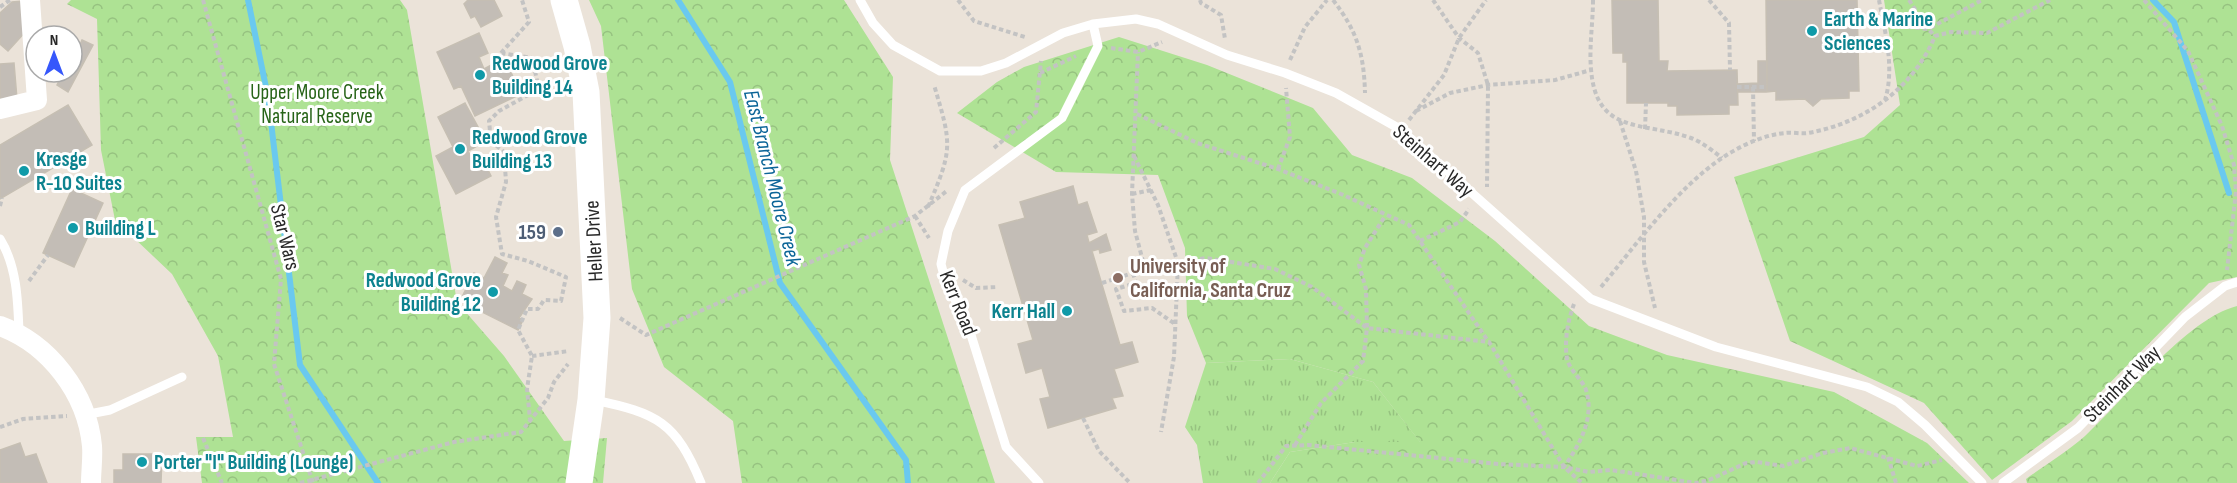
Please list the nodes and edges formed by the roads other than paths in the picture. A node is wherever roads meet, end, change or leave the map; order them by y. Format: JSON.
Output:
{"nodes":[{"id":1,"x":30,"y":0,"type":"edge"},
{"id":2,"x":564,"y":0,"type":"edge"},
{"id":3,"x":860,"y":0,"type":"edge"},
{"id":4,"x":1093,"y":24,"type":"junction"},
{"id":5,"x":0,"y":109,"type":"edge"},
{"id":6,"x":0,"y":239,"type":"edge"},
{"id":7,"x":2237,"y":282,"type":"edge"},
{"id":8,"x":0,"y":326,"type":"edge"},
{"id":9,"x":19,"y":333,"type":"junction"},
{"id":10,"x":182,"y":376,"type":"dead end"},
{"id":11,"x":591,"y":400,"type":"junction"},
{"id":12,"x":84,"y":415,"type":"junction"},
{"id":13,"x":91,"y":483,"type":"edge"},
{"id":14,"x":579,"y":483,"type":"edge"},
{"id":15,"x":701,"y":483,"type":"edge"},
{"id":16,"x":1039,"y":483,"type":"edge"},
{"id":17,"x":1982,"y":483,"type":"edge"},
{"id":18,"x":2003,"y":483,"type":"edge"}],
"edges":[{"from":1,"to":5,"type":"street"},
{"from":2,"to":11,"type":"main road","name":"Heller Drive"},
{"from":3,"to":4,"type":"lane","name":"Steinhart Way"},
{"from":4,"to":16,"type":"lane","name":"Kerr Road"},
{"from":4,"to":17,"type":"lane","name":"Steinhart Way"},
{"from":6,"to":9,"type":"lane"},
{"from":7,"to":18,"type":"lane","name":"Steinhart Way"},
{"from":8,"to":9,"type":"street"},
{"from":9,"to":12,"type":"street"},
{"from":10,"to":12,"type":"lane"},
{"from":11,"to":14,"type":"main road","name":"Heller Drive"},
{"from":11,"to":15,"type":"lane"},
{"from":12,"to":13,"type":"street"}]}
